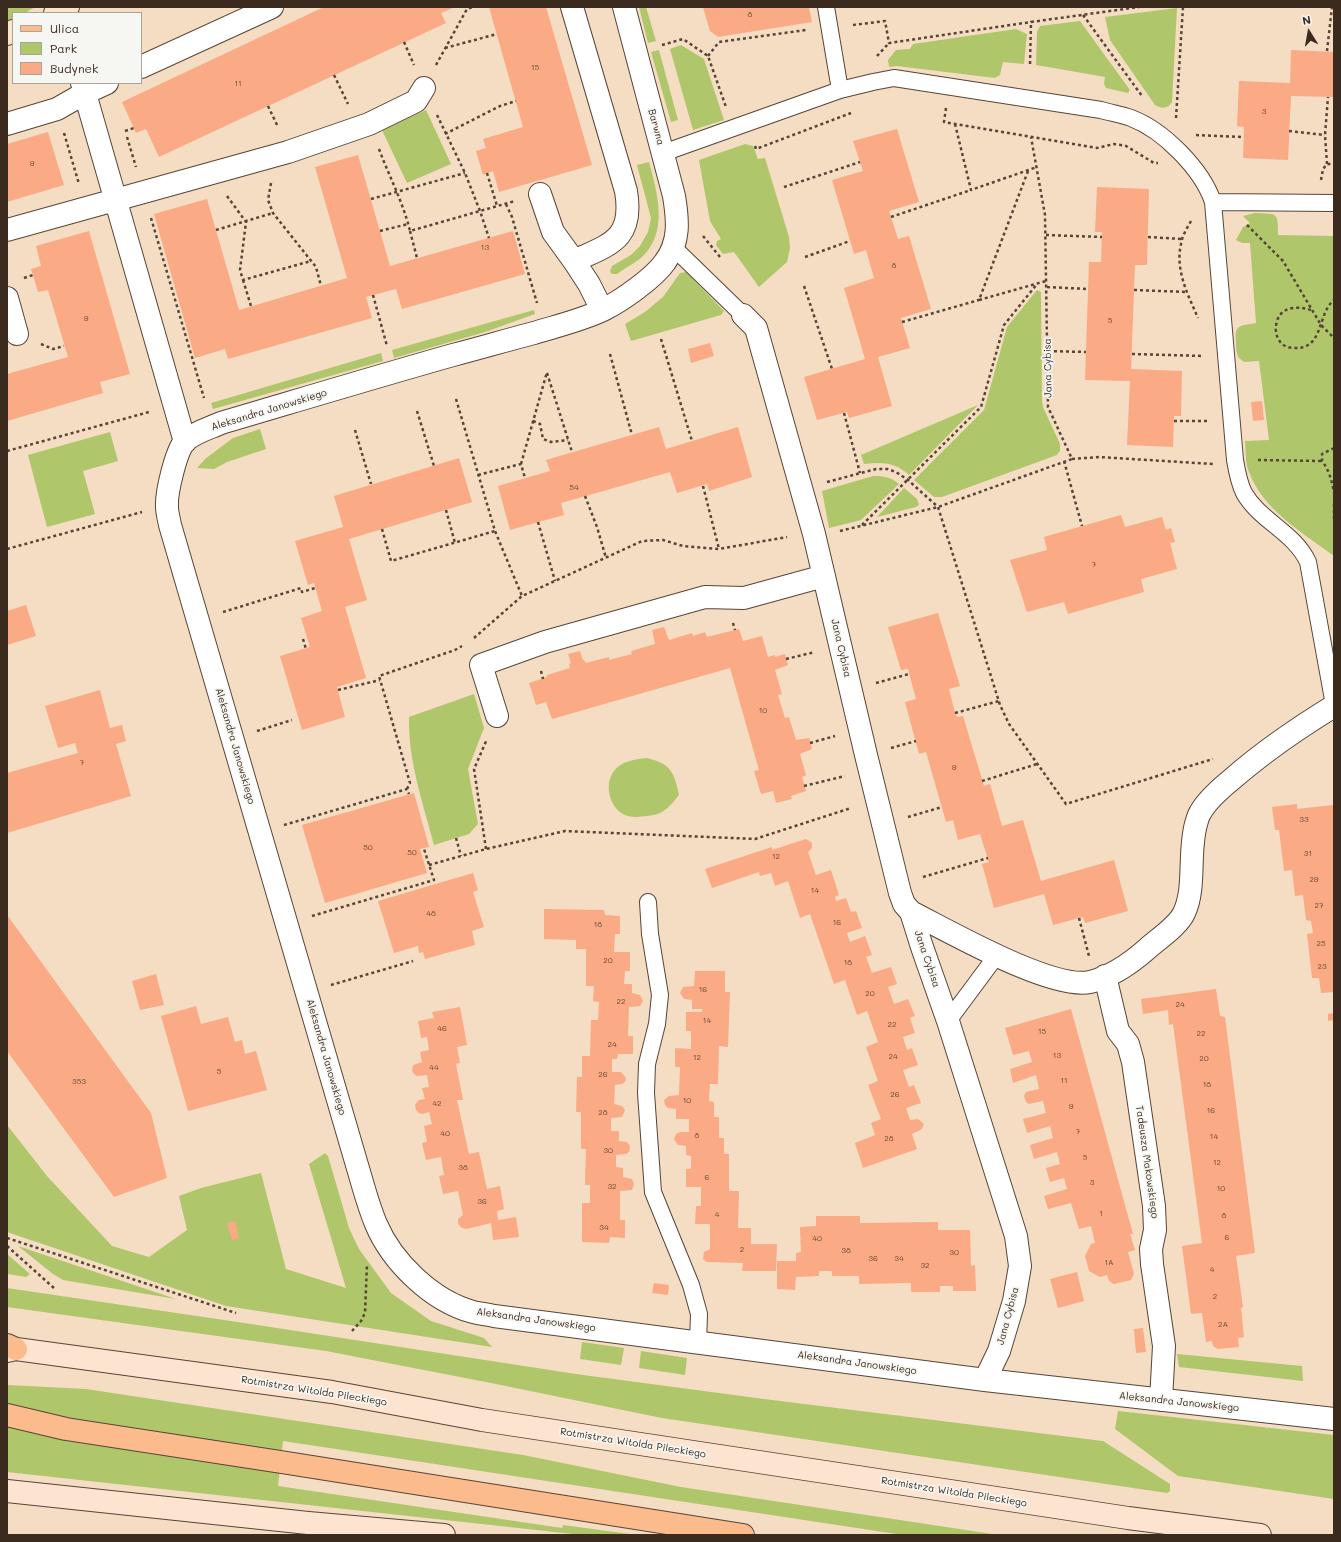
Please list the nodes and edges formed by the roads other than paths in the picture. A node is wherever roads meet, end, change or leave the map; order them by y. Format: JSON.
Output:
{"nodes":[{"id":1,"x":272,"y":7,"type":"edge"},
{"id":2,"x":572,"y":7,"type":"edge"},
{"id":3,"x":624,"y":7,"type":"edge"},
{"id":4,"x":826,"y":7,"type":"edge"},
{"id":5,"x":142,"y":67,"type":"edge"},
{"id":6,"x":102,"y":84,"type":"edge"},
{"id":7,"x":83,"y":88,"type":"edge"},
{"id":8,"x":424,"y":88,"type":"road end"},
{"id":9,"x":840,"y":90,"type":"junction"},
{"id":10,"x":7,"y":124,"type":"edge"},
{"id":11,"x":663,"y":153,"type":"junction"},
{"id":12,"x":540,"y":194,"type":"road end"},
{"id":13,"x":116,"y":201,"type":"junction"},
{"id":14,"x":1213,"y":202,"type":"junction"},
{"id":15,"x":1334,"y":203,"type":"edge"},
{"id":16,"x":7,"y":230,"type":"edge"},
{"id":17,"x":674,"y":248,"type":"junction"},
{"id":18,"x":574,"y":261,"type":"junction"},
{"id":19,"x":7,"y":298,"type":"edge"},
{"id":20,"x":602,"y":310,"type":"junction"},
{"id":21,"x":743,"y":315,"type":"joint"},
{"id":22,"x":18,"y":334,"type":"dead end"},
{"id":23,"x":185,"y":442,"type":"junction"},
{"id":24,"x":824,"y":576,"type":"junction"},
{"id":25,"x":1334,"y":706,"type":"edge"},
{"id":26,"x":497,"y":716,"type":"road end"},
{"id":27,"x":648,"y":902,"type":"dead end"},
{"id":28,"x":911,"y":912,"type":"junction"},
{"id":29,"x":997,"y":955,"type":"junction"},
{"id":30,"x":1100,"y":978,"type":"junction"},
{"id":31,"x":948,"y":1021,"type":"junction"},
{"id":32,"x":698,"y":1343,"type":"junction"},
{"id":33,"x":10,"y":1348,"type":"edge"},
{"id":34,"x":985,"y":1380,"type":"junction"},
{"id":35,"x":1161,"y":1400,"type":"junction"},
{"id":36,"x":7,"y":1415,"type":"edge"},
{"id":37,"x":1334,"y":1419,"type":"edge"},
{"id":38,"x":7,"y":1491,"type":"edge"},
{"id":39,"x":444,"y":1535,"type":"edge"},
{"id":40,"x":743,"y":1535,"type":"edge"},
{"id":41,"x":1260,"y":1535,"type":"edge"}],
"edges":[{"from":1,"to":5,"type":"street"},
{"from":2,"to":18,"type":"street"},
{"from":3,"to":11,"type":"street","name":"Barwna"},
{"from":4,"to":9,"type":"lane"},
{"from":6,"to":7,"type":"street"},
{"from":7,"to":10,"type":"street"},
{"from":7,"to":13,"type":"street"},
{"from":8,"to":13,"type":"street"},
{"from":9,"to":11,"type":"lane"},
{"from":9,"to":14,"type":"lane"},
{"from":11,"to":17,"type":"street","name":"Barwna"},
{"from":12,"to":18,"type":"street"},
{"from":13,"to":16,"type":"street"},
{"from":13,"to":23,"type":"street"},
{"from":14,"to":15,"type":"lane"},
{"from":14,"to":25,"type":"lane"},
{"from":17,"to":20,"type":"street","name":"Aleksandra Janowskiego"},
{"from":17,"to":21,"type":"lane"},
{"from":18,"to":20,"type":"street"},
{"from":19,"to":22,"type":"street"},
{"from":20,"to":23,"type":"street","name":"Aleksandra Janowskiego"},
{"from":21,"to":24,"type":"street","name":"Jana Cybisa"},
{"from":23,"to":32,"type":"street","name":"Aleksandra Janowskiego"},
{"from":24,"to":26,"type":"street"},
{"from":24,"to":28,"type":"street","name":"Jana Cybisa"},
{"from":25,"to":30,"type":"street"},
{"from":27,"to":32,"type":"lane"},
{"from":28,"to":29,"type":"street"},
{"from":28,"to":31,"type":"street","name":"Jana Cybisa"},
{"from":29,"to":30,"type":"street"},
{"from":29,"to":31,"type":"lane"},
{"from":30,"to":35,"type":"street","name":"Tadeusza Makowskiego"},
{"from":31,"to":34,"type":"street","name":"Jana Cybisa"},
{"from":32,"to":34,"type":"street","name":"Aleksandra Janowskiego"},
{"from":33,"to":41,"type":"main road","name":"Rotmistrza Witolda Pileckiego"},
{"from":34,"to":35,"type":"street","name":"Aleksandra Janowskiego"},
{"from":35,"to":37,"type":"street","name":"Aleksandra Janowskiego"},
{"from":36,"to":40,"type":"main road"},
{"from":38,"to":39,"type":"main road"}]}
